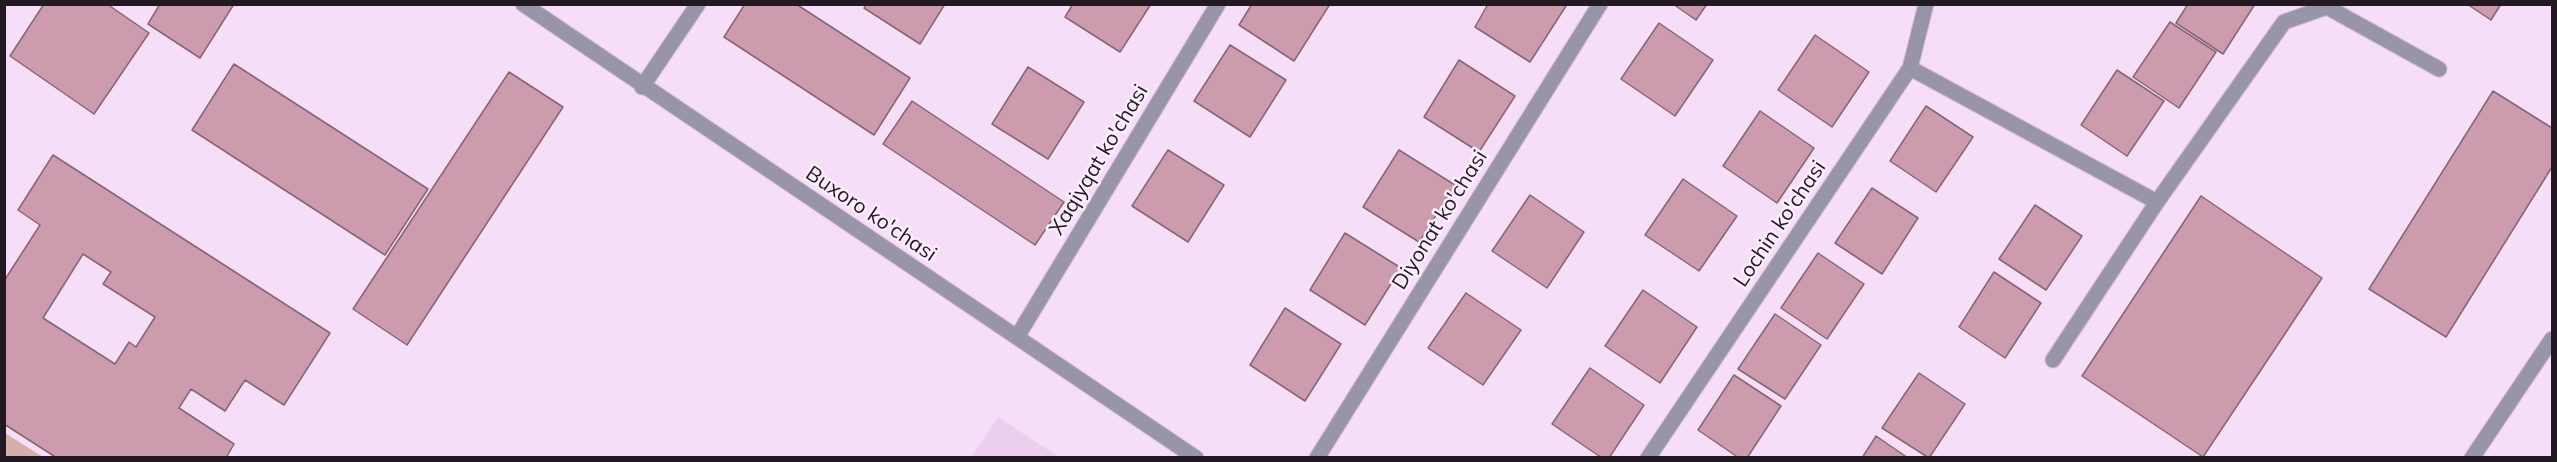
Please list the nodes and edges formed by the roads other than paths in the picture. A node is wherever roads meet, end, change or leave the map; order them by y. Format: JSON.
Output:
{"nodes":[{"id":1,"x":523,"y":4,"type":"edge"},
{"id":2,"x":698,"y":4,"type":"edge"},
{"id":3,"x":1218,"y":4,"type":"edge"},
{"id":4,"x":1600,"y":4,"type":"edge"},
{"id":5,"x":1926,"y":4,"type":"edge"},
{"id":6,"x":1910,"y":68,"type":"junction"},
{"id":7,"x":2439,"y":69,"type":"dead end"},
{"id":8,"x":642,"y":87,"type":"junction"},
{"id":9,"x":2157,"y":201,"type":"junction"},
{"id":10,"x":1017,"y":337,"type":"junction"},
{"id":11,"x":2553,"y":339,"type":"edge"},
{"id":12,"x":2053,"y":360,"type":"dead end"},
{"id":13,"x":1196,"y":458,"type":"edge"},
{"id":14,"x":1317,"y":458,"type":"edge"},
{"id":15,"x":1648,"y":458,"type":"edge"},
{"id":16,"x":2472,"y":458,"type":"edge"}],
"edges":[{"from":1,"to":8,"type":"street","name":"Buxoro ko'chasi"},
{"from":2,"to":8,"type":"street"},
{"from":3,"to":10,"type":"street","name":"Xaqiyqat ko'chasi"},
{"from":4,"to":14,"type":"street","name":"Diyonat ko'chasi"},
{"from":5,"to":6,"type":"street","name":"Lochin ko'chasi"},
{"from":6,"to":9,"type":"street"},
{"from":6,"to":15,"type":"street","name":"Lochin ko'chasi"},
{"from":7,"to":9,"type":"street"},
{"from":8,"to":10,"type":"street","name":"Buxoro ko'chasi"},
{"from":9,"to":12,"type":"street"},
{"from":10,"to":13,"type":"street","name":"Buxoro ko'chasi"},
{"from":11,"to":16,"type":"street"}]}
